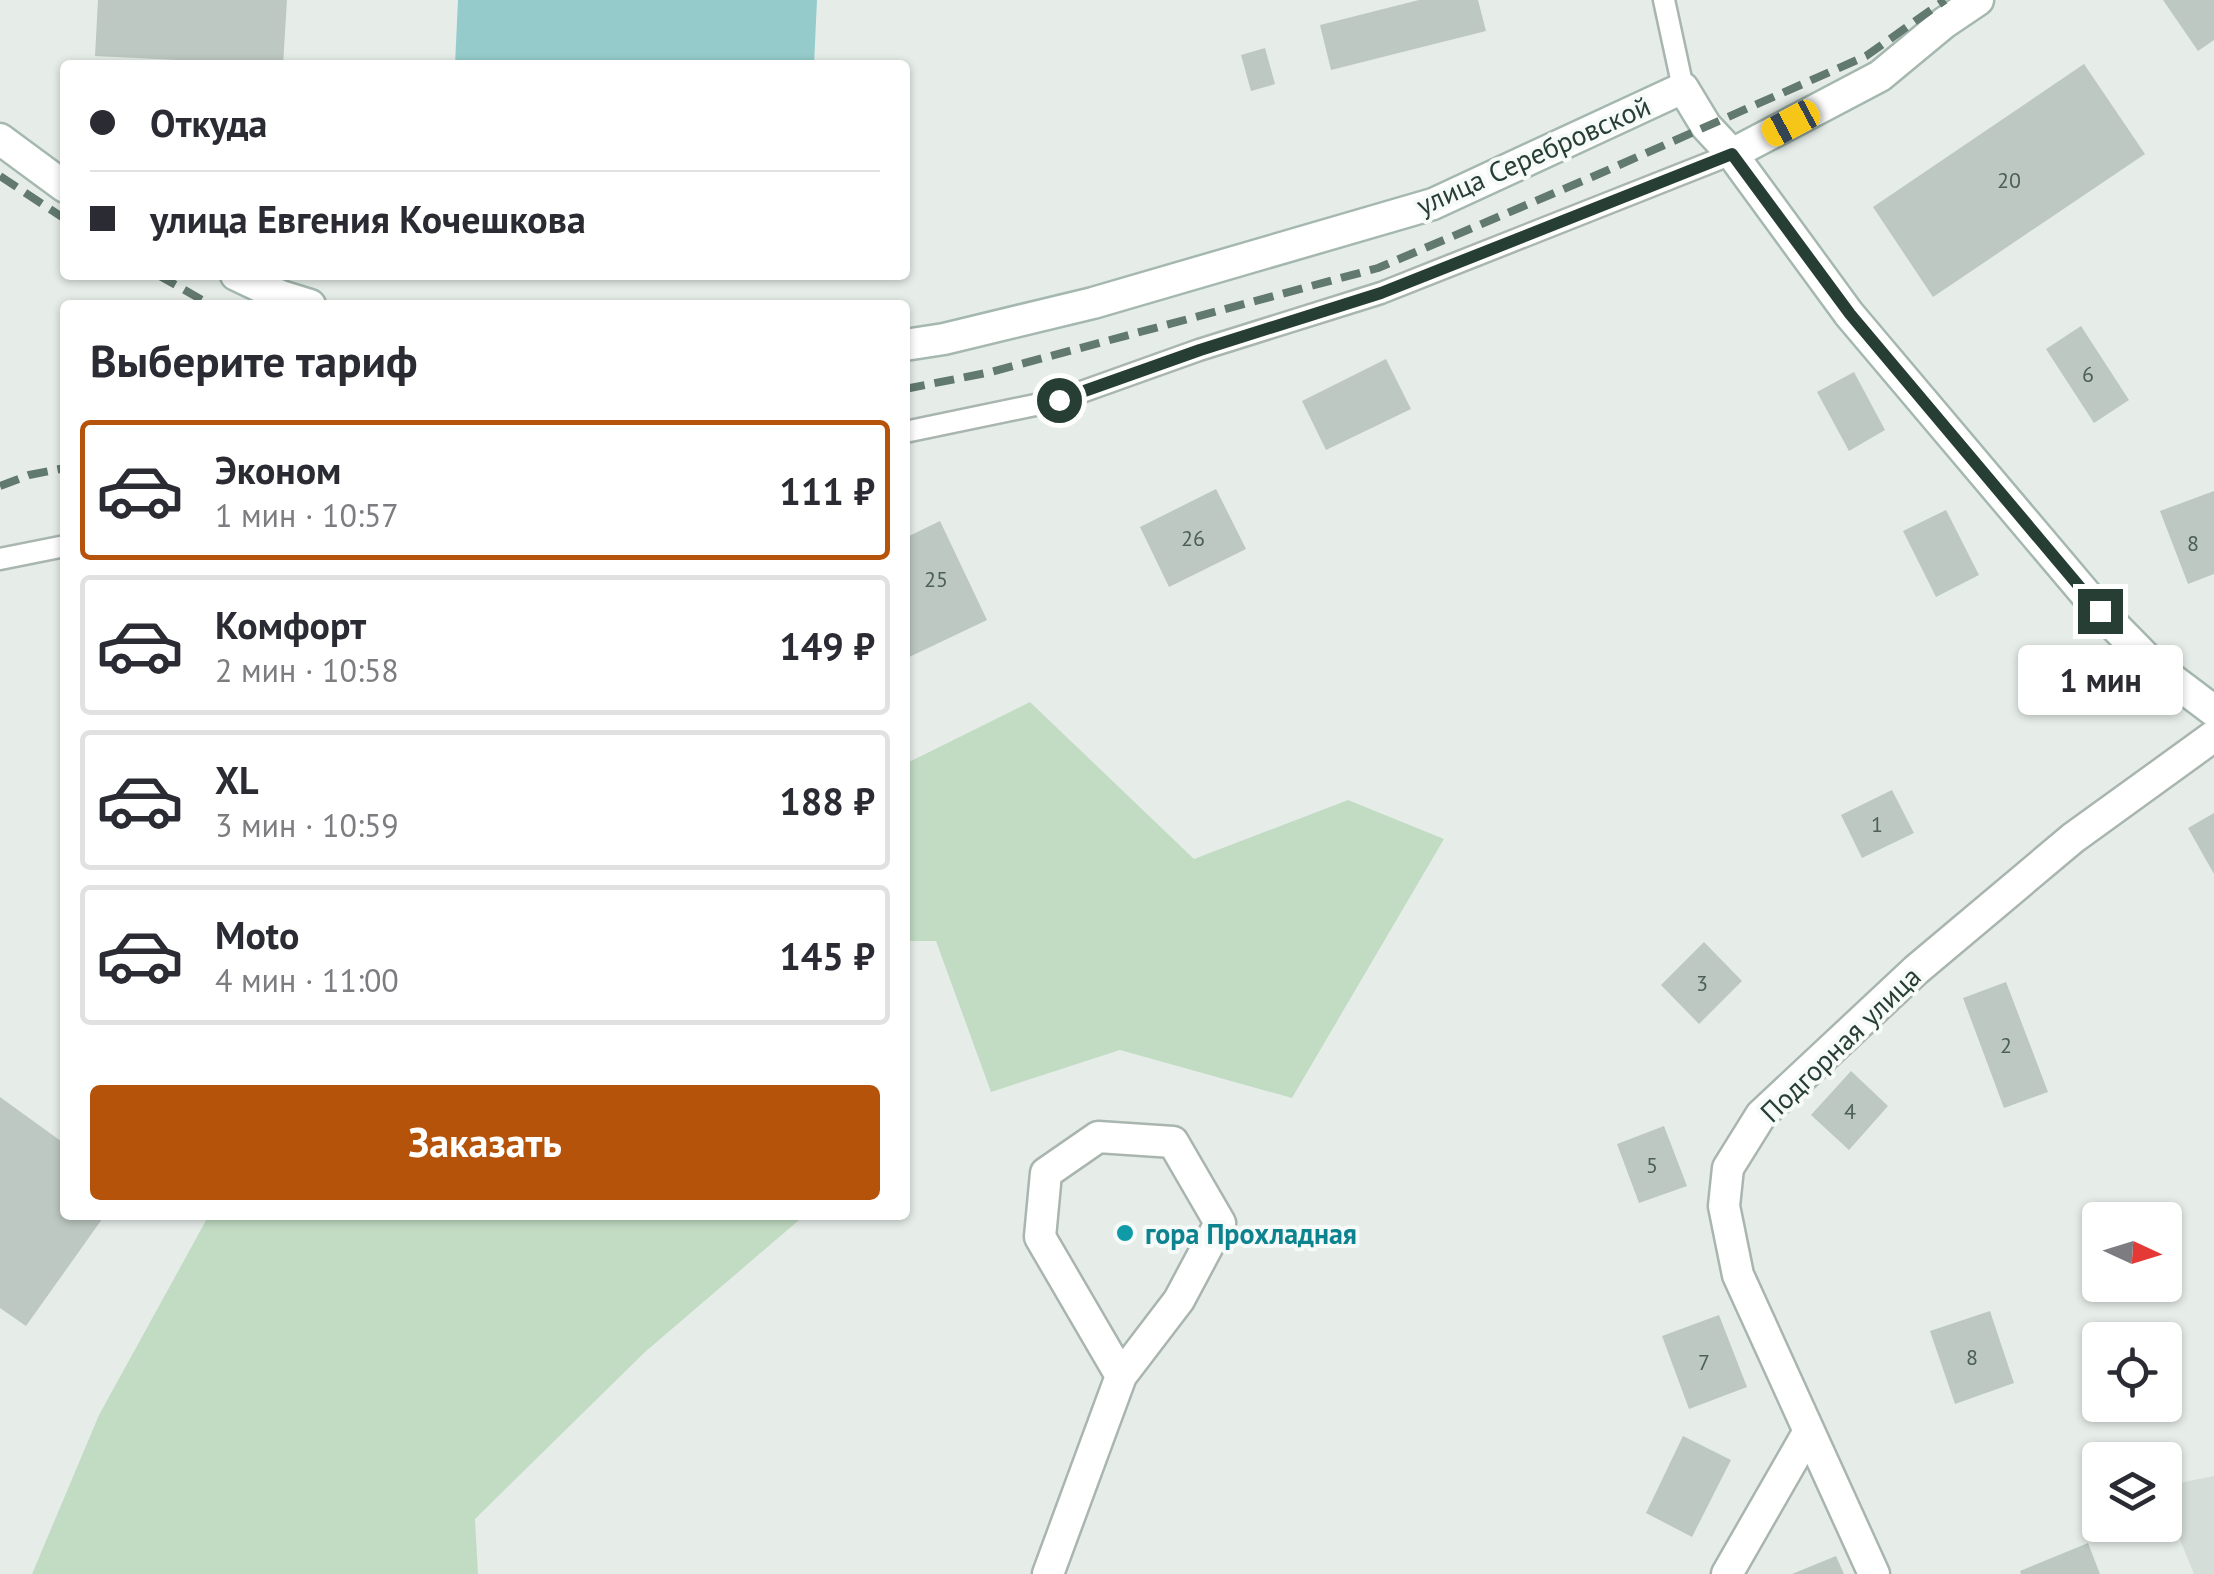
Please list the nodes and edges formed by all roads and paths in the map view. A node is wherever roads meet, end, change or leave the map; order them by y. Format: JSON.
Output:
{"nodes":[{"id":1,"x":1664,"y":0,"type":"edge"},
{"id":2,"x":1978,"y":0,"type":"edge"},
{"id":3,"x":1683,"y":88,"type":"junction"},
{"id":4,"x":0,"y":139,"type":"edge"},
{"id":5,"x":1732,"y":154,"type":"junction"},
{"id":6,"x":60,"y":183,"type":"edge"},
{"id":7,"x":247,"y":280,"type":"edge"},
{"id":8,"x":294,"y":300,"type":"edge"},
{"id":9,"x":910,"y":345,"type":"edge"},
{"id":10,"x":910,"y":431,"type":"edge"},
{"id":11,"x":60,"y":547,"type":"edge"},
{"id":12,"x":0,"y":559,"type":"edge"},
{"id":13,"x":2214,"y":711,"type":"edge"},
{"id":14,"x":2214,"y":736,"type":"edge"},
{"id":15,"x":1121,"y":1376,"type":"junction"},
{"id":16,"x":1809,"y":1432,"type":"junction"},
{"id":17,"x":1048,"y":1574,"type":"edge"},
{"id":18,"x":1727,"y":1574,"type":"edge"},
{"id":19,"x":1874,"y":1574,"type":"edge"}],
"edges":[{"from":1,"to":3,"type":"lane"},
{"from":2,"to":5,"type":"street"},
{"from":3,"to":5,"type":"street","name":"улица Серебровской"},
{"from":3,"to":9,"type":"street","name":"улица Серебровской"},
{"from":4,"to":6,"type":"street"},
{"from":5,"to":10,"type":"lane"},
{"from":5,"to":13,"type":"street","name":"улица Серебровской"},
{"from":7,"to":8,"type":"street"},
{"from":11,"to":12,"type":"lane"},
{"from":14,"to":16,"type":"street","name":"Подгорная улица"},
{"from":15,"to":15,"type":"street"},
{"from":15,"to":17,"type":"street"},
{"from":16,"to":18,"type":"street"},
{"from":16,"to":19,"type":"street","name":"Подгорная улица"}]}
